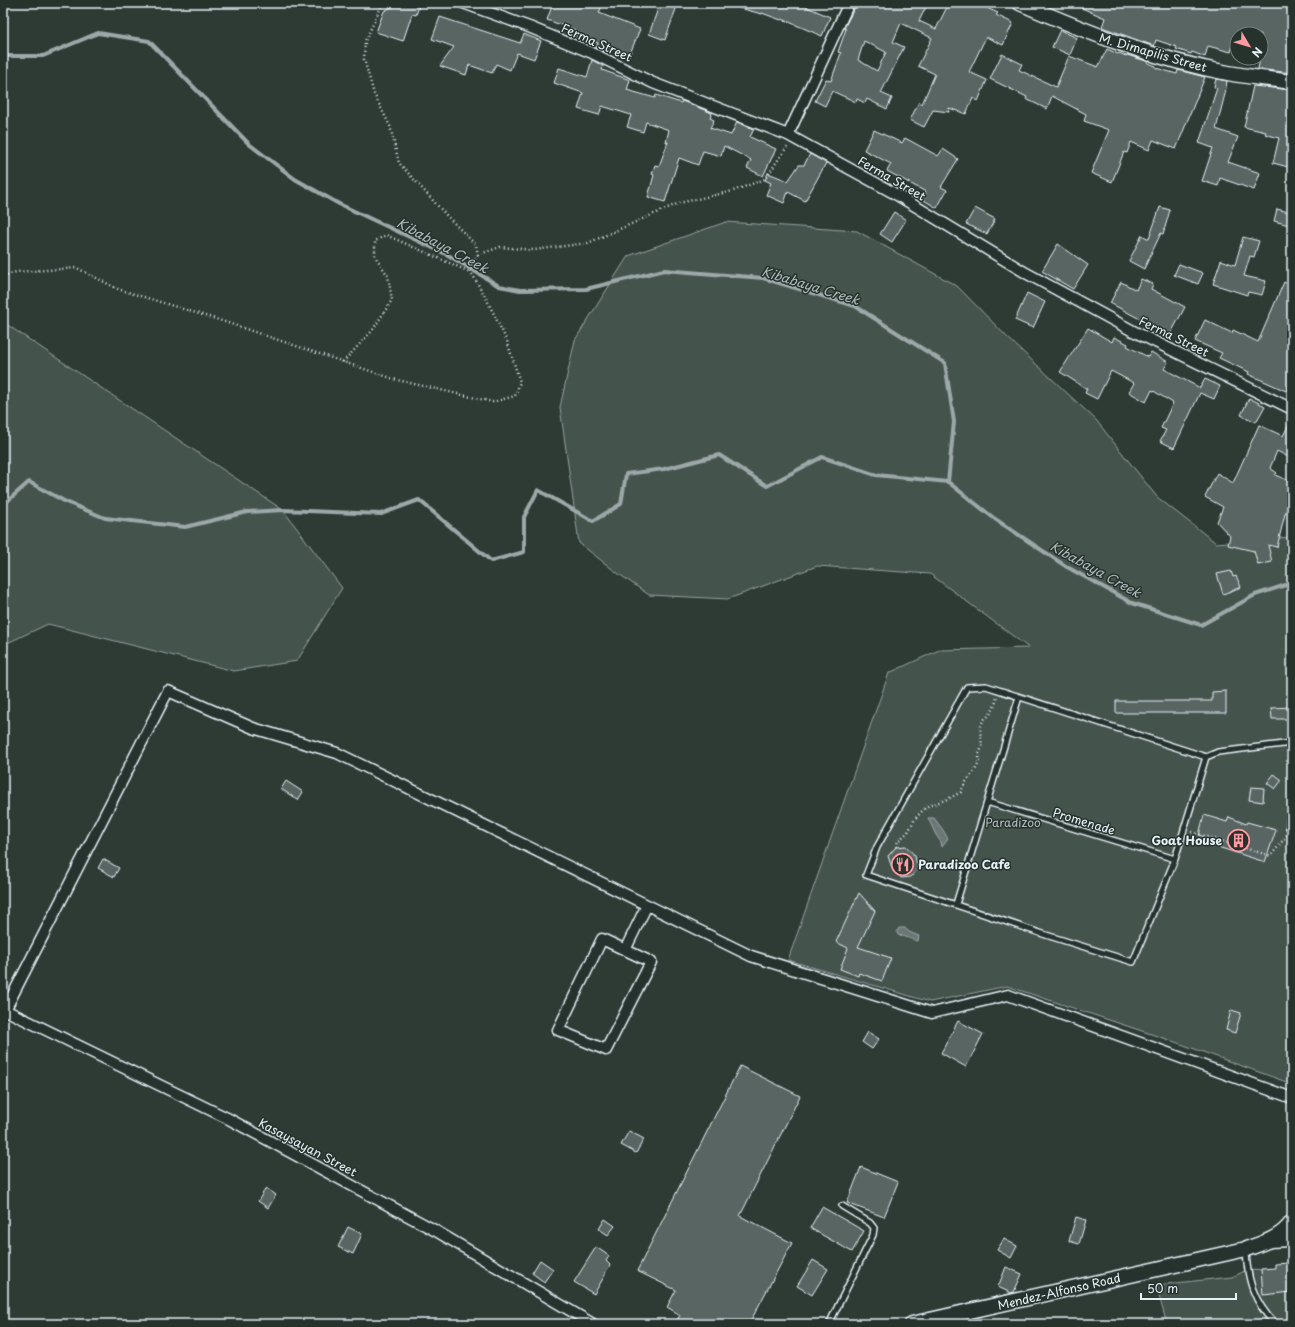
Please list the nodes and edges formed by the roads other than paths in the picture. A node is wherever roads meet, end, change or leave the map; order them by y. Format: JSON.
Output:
{"nodes":[{"id":1,"x":463,"y":3,"type":"edge"},
{"id":2,"x":849,"y":3,"type":"edge"},
{"id":3,"x":1020,"y":3,"type":"edge"},
{"id":4,"x":1292,"y":82,"type":"edge"},
{"id":5,"x":790,"y":136,"type":"junction"},
{"id":6,"x":1292,"y":409,"type":"edge"},
{"id":7,"x":1019,"y":697,"type":"junction"},
{"id":8,"x":1292,"y":743,"type":"edge"},
{"id":9,"x":1206,"y":757,"type":"junction"},
{"id":10,"x":987,"y":802,"type":"junction"},
{"id":11,"x":1292,"y":804,"type":"edge"},
{"id":12,"x":1289,"y":827,"type":"road end"},
{"id":13,"x":1175,"y":860,"type":"junction"},
{"id":14,"x":956,"y":904,"type":"junction"},
{"id":15,"x":647,"y":905,"type":"junction"},
{"id":16,"x":625,"y":950,"type":"junction"},
{"id":17,"x":4,"y":1010,"type":"edge"},
{"id":18,"x":1292,"y":1098,"type":"edge"},
{"id":19,"x":842,"y":1206,"type":"dead end"},
{"id":20,"x":1292,"y":1222,"type":"edge"},
{"id":21,"x":1292,"y":1241,"type":"edge"},
{"id":22,"x":1268,"y":1242,"type":"junction"},
{"id":23,"x":1246,"y":1249,"type":"junction"},
{"id":24,"x":1292,"y":1323,"type":"edge"},
{"id":25,"x":593,"y":1324,"type":"edge"},
{"id":26,"x":829,"y":1324,"type":"edge"},
{"id":27,"x":912,"y":1324,"type":"edge"},
{"id":28,"x":1275,"y":1324,"type":"edge"},
{"id":29,"x":1284,"y":1324,"type":"edge"}],
"edges":[{"from":1,"to":5,"type":"street","name":"Ferma Street"},
{"from":2,"to":5,"type":"street"},
{"from":3,"to":4,"type":"main road","name":"M. Dimapilis Street"},
{"from":5,"to":6,"type":"street","name":"Ferma Street"},
{"from":7,"to":9,"type":"lane"},
{"from":7,"to":10,"type":"lane"},
{"from":7,"to":14,"type":"lane"},
{"from":8,"to":9,"type":"lane"},
{"from":9,"to":13,"type":"lane"},
{"from":10,"to":13,"type":"lane","name":"Promenade"},
{"from":10,"to":14,"type":"lane"},
{"from":11,"to":12,"type":"lane"},
{"from":13,"to":14,"type":"lane"},
{"from":15,"to":16,"type":"street"},
{"from":15,"to":17,"type":"street"},
{"from":15,"to":18,"type":"street"},
{"from":16,"to":16,"type":"street"},
{"from":17,"to":25,"type":"street","name":"Kasaysayan Street"},
{"from":19,"to":26,"type":"lane"},
{"from":20,"to":22,"type":"main road","name":"Mendez-Alfonso Road"},
{"from":21,"to":22,"type":"street"},
{"from":22,"to":23,"type":"main road","name":"Mendez-Alfonso Road"},
{"from":23,"to":27,"type":"main road","name":"Mendez-Alfonso Road"},
{"from":23,"to":28,"type":"lane"},
{"from":24,"to":29,"type":"lane"}]}
